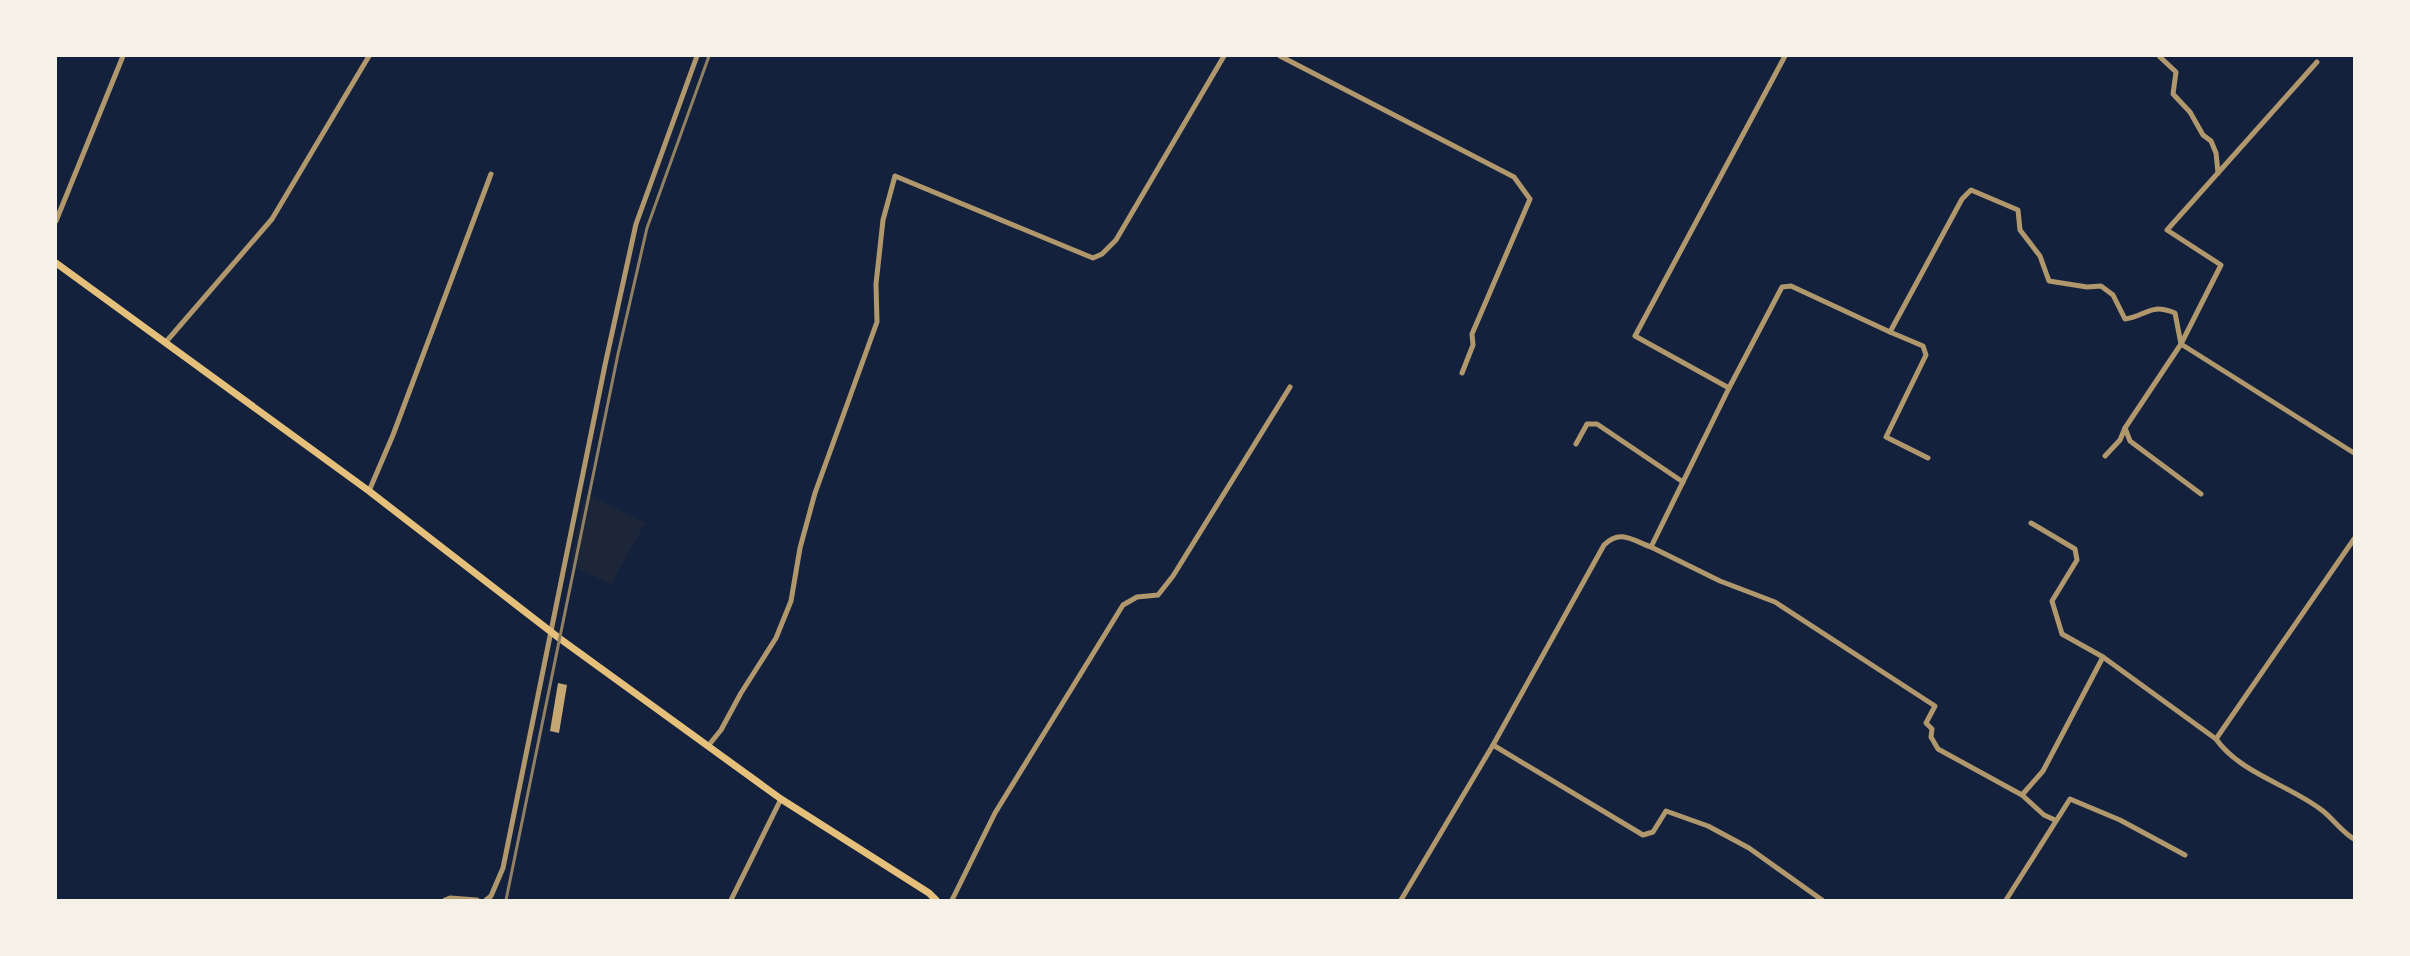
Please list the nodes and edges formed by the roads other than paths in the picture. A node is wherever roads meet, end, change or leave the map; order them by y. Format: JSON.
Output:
{"nodes":[{"id":1,"x":123,"y":56,"type":"edge"},
{"id":2,"x":369,"y":56,"type":"edge"},
{"id":3,"x":697,"y":56,"type":"edge"},
{"id":4,"x":1224,"y":56,"type":"edge"},
{"id":5,"x":1280,"y":56,"type":"edge"},
{"id":6,"x":1785,"y":56,"type":"edge"},
{"id":7,"x":2159,"y":56,"type":"edge"},
{"id":8,"x":2317,"y":62,"type":"dead end"},
{"id":9,"x":2218,"y":173,"type":"junction"},
{"id":10,"x":491,"y":174,"type":"dead end"},
{"id":11,"x":56,"y":221,"type":"edge"},
{"id":12,"x":56,"y":263,"type":"edge"},
{"id":13,"x":1890,"y":332,"type":"junction"},
{"id":14,"x":165,"y":343,"type":"junction"},
{"id":15,"x":2181,"y":344,"type":"junction"},
{"id":16,"x":1462,"y":373,"type":"dead end"},
{"id":17,"x":1290,"y":387,"type":"dead end"},
{"id":18,"x":1729,"y":388,"type":"junction"},
{"id":19,"x":2125,"y":428,"type":"junction"},
{"id":20,"x":1576,"y":444,"type":"dead end"},
{"id":21,"x":2355,"y":453,"type":"edge"},
{"id":22,"x":2105,"y":456,"type":"dead end"},
{"id":23,"x":1928,"y":458,"type":"dead end"},
{"id":24,"x":1683,"y":482,"type":"junction"},
{"id":25,"x":369,"y":492,"type":"junction"},
{"id":26,"x":2201,"y":494,"type":"dead end"},
{"id":27,"x":2031,"y":524,"type":"dead end"},
{"id":28,"x":2355,"y":539,"type":"edge"},
{"id":29,"x":1651,"y":547,"type":"junction"},
{"id":30,"x":552,"y":633,"type":"junction"},
{"id":31,"x":2103,"y":657,"type":"junction"},
{"id":32,"x":2216,"y":739,"type":"junction"},
{"id":33,"x":1493,"y":745,"type":"junction"},
{"id":34,"x":708,"y":746,"type":"junction"},
{"id":35,"x":2022,"y":795,"type":"junction"},
{"id":36,"x":781,"y":799,"type":"junction"},
{"id":37,"x":2055,"y":820,"type":"junction"},
{"id":38,"x":2355,"y":839,"type":"edge"},
{"id":39,"x":2185,"y":855,"type":"dead end"},
{"id":40,"x":1812,"y":898,"type":"edge"},
{"id":41,"x":445,"y":900,"type":"edge"},
{"id":42,"x":477,"y":900,"type":"edge"},
{"id":43,"x":486,"y":900,"type":"edge"},
{"id":44,"x":731,"y":900,"type":"edge"},
{"id":45,"x":936,"y":900,"type":"edge"},
{"id":46,"x":952,"y":900,"type":"edge"},
{"id":47,"x":1401,"y":900,"type":"edge"},
{"id":48,"x":1822,"y":900,"type":"edge"},
{"id":49,"x":2006,"y":900,"type":"edge"}],
"edges":[{"from":1,"to":11,"type":"street"},
{"from":2,"to":14,"type":"street"},
{"from":3,"to":30,"type":"street"},
{"from":4,"to":34,"type":"street"},
{"from":5,"to":16,"type":"street"},
{"from":6,"to":18,"type":"street"},
{"from":7,"to":9,"type":"street"},
{"from":8,"to":9,"type":"street"},
{"from":9,"to":15,"type":"street"},
{"from":10,"to":25,"type":"street"},
{"from":12,"to":14,"type":"main road"},
{"from":13,"to":15,"type":"street"},
{"from":13,"to":18,"type":"street"},
{"from":13,"to":23,"type":"street"},
{"from":14,"to":25,"type":"main road"},
{"from":15,"to":19,"type":"street"},
{"from":15,"to":21,"type":"street"},
{"from":17,"to":46,"type":"street"},
{"from":18,"to":24,"type":"street"},
{"from":19,"to":22,"type":"street"},
{"from":19,"to":26,"type":"street"},
{"from":20,"to":24,"type":"street"},
{"from":24,"to":29,"type":"street"},
{"from":25,"to":30,"type":"main road"},
{"from":27,"to":31,"type":"street"},
{"from":28,"to":32,"type":"street"},
{"from":29,"to":33,"type":"street"},
{"from":29,"to":35,"type":"street"},
{"from":30,"to":34,"type":"main road"},
{"from":30,"to":43,"type":"street"},
{"from":31,"to":32,"type":"street"},
{"from":31,"to":35,"type":"street"},
{"from":32,"to":38,"type":"street"},
{"from":33,"to":40,"type":"street"},
{"from":33,"to":47,"type":"street"},
{"from":34,"to":36,"type":"main road"},
{"from":35,"to":37,"type":"street"},
{"from":36,"to":44,"type":"street"},
{"from":36,"to":45,"type":"main road"},
{"from":37,"to":39,"type":"street"},
{"from":37,"to":49,"type":"street"},
{"from":40,"to":48,"type":"street"},
{"from":41,"to":42,"type":"street"}]}
